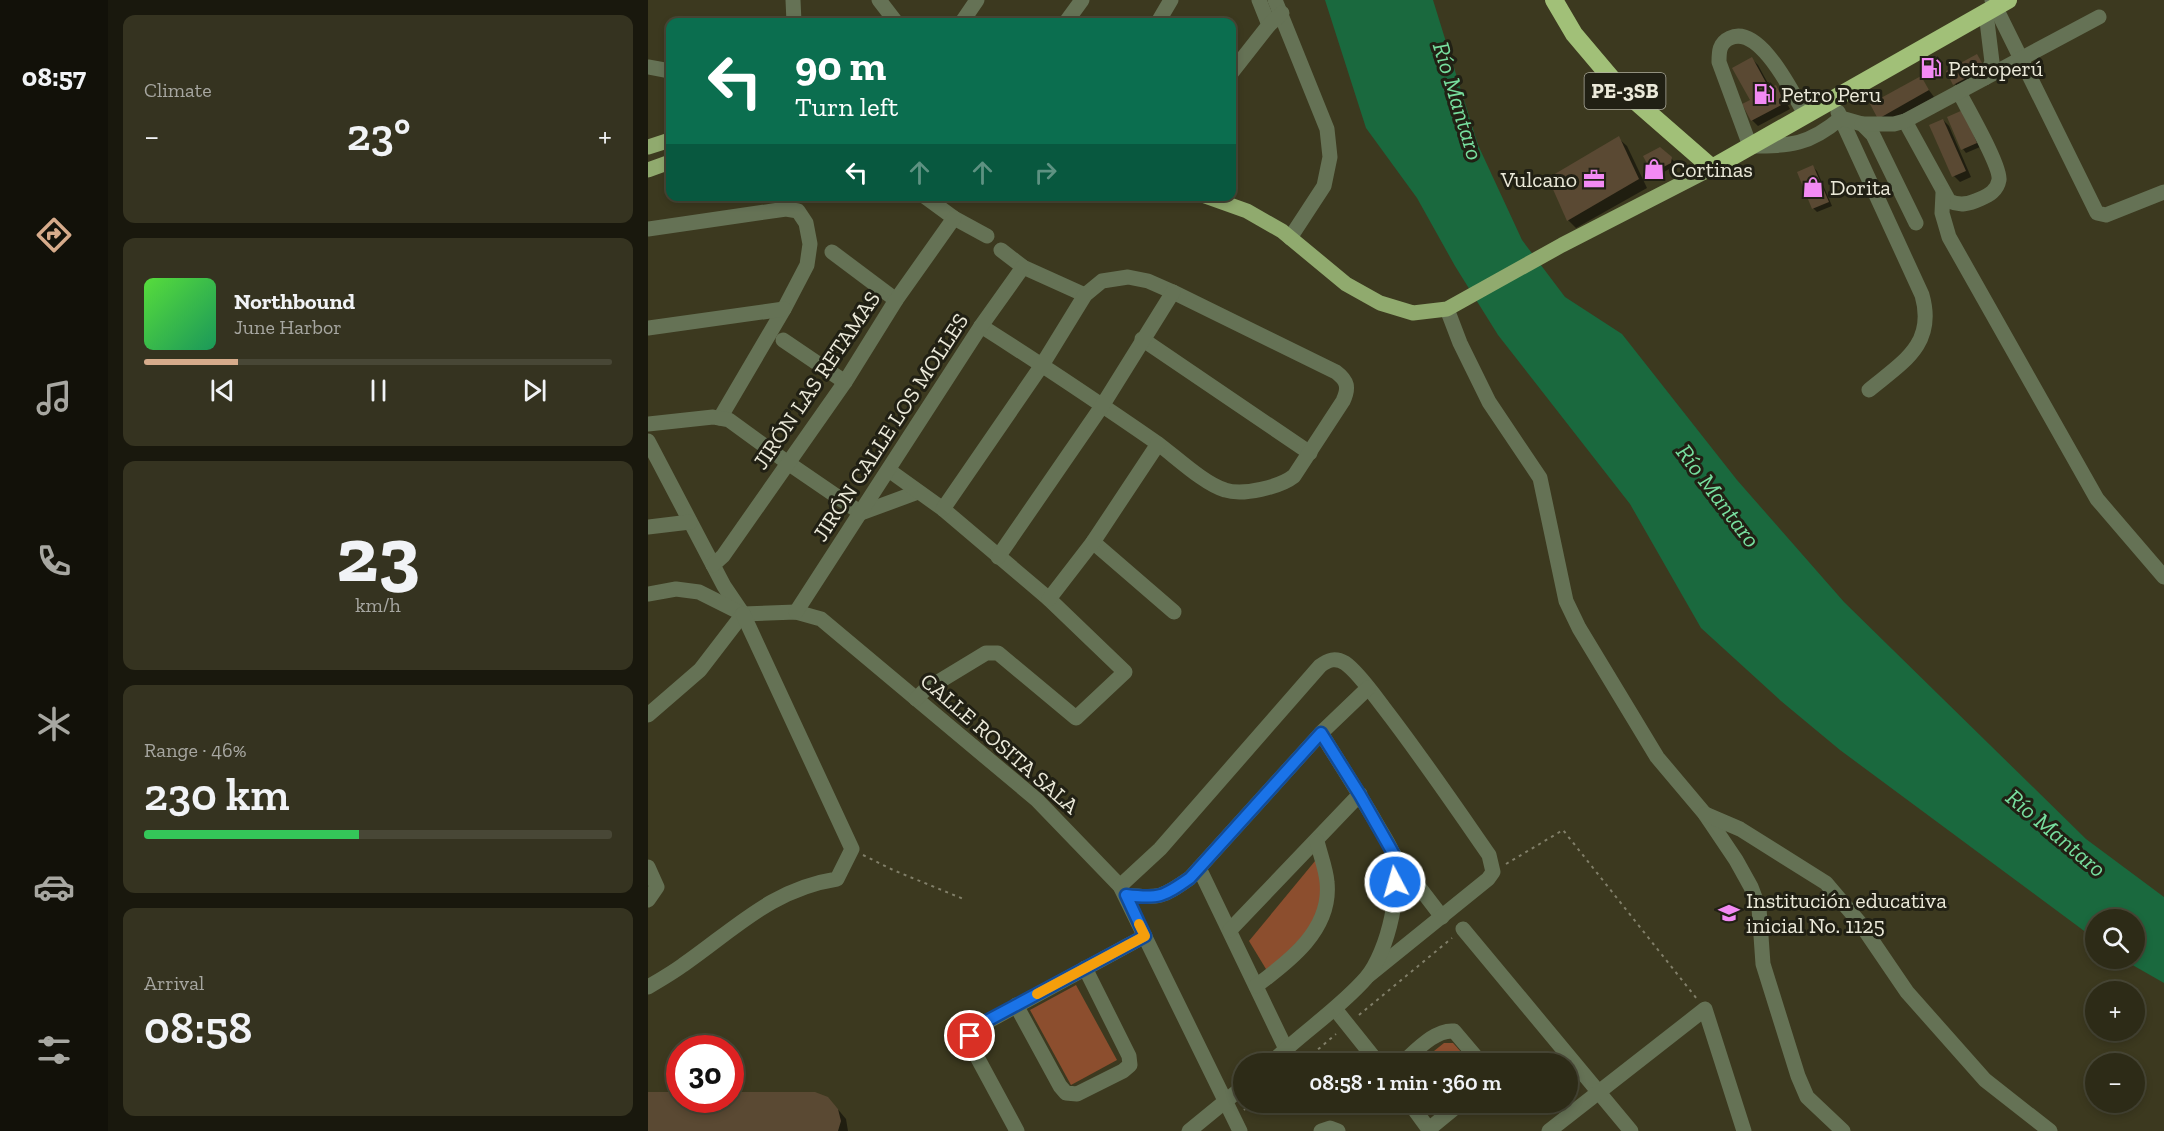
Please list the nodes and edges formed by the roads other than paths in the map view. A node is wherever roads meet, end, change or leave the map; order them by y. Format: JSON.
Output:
{"nodes":[{"id":1,"x":793,"y":0,"type":"edge"},
{"id":2,"x":879,"y":0,"type":"edge"},
{"id":3,"x":977,"y":0,"type":"edge"},
{"id":4,"x":1082,"y":0,"type":"edge"},
{"id":5,"x":1171,"y":0,"type":"edge"},
{"id":6,"x":1259,"y":0,"type":"edge"},
{"id":7,"x":1554,"y":0,"type":"edge"},
{"id":8,"x":1998,"y":4,"type":"edge"},
{"id":9,"x":1279,"y":6,"type":"edge"},
{"id":10,"x":2099,"y":17,"type":"dead end"},
{"id":11,"x":794,"y":18,"type":"edge"},
{"id":12,"x":893,"y":18,"type":"edge"},
{"id":13,"x":965,"y":18,"type":"edge"},
{"id":14,"x":1069,"y":18,"type":"edge"},
{"id":15,"x":1160,"y":18,"type":"edge"},
{"id":16,"x":1269,"y":25,"type":"junction"},
{"id":17,"x":2022,"y":59,"type":"junction"},
{"id":18,"x":648,"y":67,"type":"edge"},
{"id":19,"x":1236,"y":67,"type":"edge"},
{"id":20,"x":666,"y":69,"type":"edge"},
{"id":21,"x":1985,"y":78,"type":"junction"},
{"id":22,"x":1959,"y":92,"type":"junction"},
{"id":23,"x":1832,"y":98,"type":"junction"},
{"id":24,"x":1805,"y":114,"type":"junction"},
{"id":25,"x":1841,"y":118,"type":"junction"},
{"id":26,"x":1905,"y":121,"type":"junction"},
{"id":27,"x":1862,"y":124,"type":"junction"},
{"id":28,"x":666,"y":141,"type":"edge"},
{"id":29,"x":1750,"y":146,"type":"junction"},
{"id":30,"x":648,"y":147,"type":"edge"},
{"id":31,"x":666,"y":163,"type":"edge"},
{"id":32,"x":1712,"y":168,"type":"junction"},
{"id":33,"x":648,"y":170,"type":"edge"},
{"id":34,"x":2164,"y":192,"type":"edge"},
{"id":35,"x":1943,"y":193,"type":"junction"},
{"id":36,"x":931,"y":201,"type":"edge"},
{"id":37,"x":1219,"y":201,"type":"edge"},
{"id":38,"x":954,"y":218,"type":"junction"},
{"id":39,"x":1916,"y":223,"type":"dead end"},
{"id":40,"x":648,"y":229,"type":"edge"},
{"id":41,"x":987,"y":236,"type":"dead end"},
{"id":42,"x":1290,"y":238,"type":"junction"},
{"id":43,"x":1001,"y":250,"type":"dead end"},
{"id":44,"x":832,"y":252,"type":"dead end"},
{"id":45,"x":1023,"y":267,"type":"junction"},
{"id":46,"x":1173,"y":292,"type":"junction"},
{"id":47,"x":1085,"y":295,"type":"junction"},
{"id":48,"x":896,"y":300,"type":"junction"},
{"id":49,"x":1453,"y":306,"type":"junction"},
{"id":50,"x":784,"y":309,"type":"junction"},
{"id":51,"x":981,"y":326,"type":"junction"},
{"id":52,"x":648,"y":328,"type":"edge"},
{"id":53,"x":1142,"y":339,"type":"junction"},
{"id":54,"x":783,"y":340,"type":"dead end"},
{"id":55,"x":1042,"y":365,"type":"junction"},
{"id":56,"x":845,"y":382,"type":"junction"},
{"id":57,"x":1869,"y":390,"type":"dead end"},
{"id":58,"x":1102,"y":406,"type":"junction"},
{"id":59,"x":720,"y":418,"type":"junction"},
{"id":60,"x":648,"y":424,"type":"edge"},
{"id":61,"x":648,"y":441,"type":"edge"},
{"id":62,"x":1158,"y":444,"type":"junction"},
{"id":63,"x":1310,"y":453,"type":"junction"},
{"id":64,"x":788,"y":463,"type":"junction"},
{"id":65,"x":890,"y":471,"type":"junction"},
{"id":66,"x":918,"y":492,"type":"junction"},
{"id":67,"x":943,"y":509,"type":"junction"},
{"id":68,"x":861,"y":513,"type":"junction"},
{"id":69,"x":690,"y":522,"type":"junction"},
{"id":70,"x":648,"y":527,"type":"edge"},
{"id":71,"x":1093,"y":542,"type":"junction"},
{"id":72,"x":998,"y":557,"type":"junction"},
{"id":73,"x":713,"y":565,"type":"junction"},
{"id":74,"x":2164,"y":577,"type":"edge"},
{"id":75,"x":648,"y":594,"type":"edge"},
{"id":76,"x":1049,"y":599,"type":"junction"},
{"id":77,"x":796,"y":612,"type":"junction"},
{"id":78,"x":1174,"y":612,"type":"dead end"},
{"id":79,"x":743,"y":614,"type":"junction"},
{"id":80,"x":1368,"y":688,"type":"junction"},
{"id":81,"x":916,"y":699,"type":"junction"},
{"id":82,"x":648,"y":715,"type":"edge"},
{"id":83,"x":1321,"y":733,"type":"junction"},
{"id":84,"x":1360,"y":795,"type":"junction"},
{"id":85,"x":1705,"y":814,"type":"junction"},
{"id":86,"x":1317,"y":841,"type":"junction"},
{"id":87,"x":1393,"y":853,"type":"junction"},
{"id":88,"x":648,"y":867,"type":"edge"},
{"id":89,"x":1199,"y":868,"type":"junction"},
{"id":90,"x":1123,"y":891,"type":"junction"},
{"id":91,"x":648,"y":900,"type":"edge"},
{"id":92,"x":1442,"y":917,"type":"junction"},
{"id":93,"x":1463,"y":929,"type":"road end"},
{"id":94,"x":1230,"y":930,"type":"junction"},
{"id":95,"x":1145,"y":936,"type":"junction"},
{"id":96,"x":1085,"y":968,"type":"junction"},
{"id":97,"x":1368,"y":976,"type":"junction"},
{"id":98,"x":1256,"y":986,"type":"junction"},
{"id":99,"x":648,"y":987,"type":"edge"},
{"id":100,"x":1016,"y":1005,"type":"junction"},
{"id":101,"x":1335,"y":1009,"type":"junction"},
{"id":102,"x":1286,"y":1048,"type":"junction"},
{"id":103,"x":1281,"y":1053,"type":"edge"},
{"id":104,"x":1370,"y":1053,"type":"edge"},
{"id":105,"x":1415,"y":1053,"type":"edge"},
{"id":106,"x":1473,"y":1053,"type":"edge"},
{"id":107,"x":1598,"y":1093,"type":"junction"},
{"id":108,"x":1233,"y":1094,"type":"edge"},
{"id":109,"x":1224,"y":1101,"type":"junction"},
{"id":110,"x":1417,"y":1113,"type":"edge"},
{"id":111,"x":1449,"y":1113,"type":"edge"},
{"id":112,"x":1430,"y":1130,"type":"edge"},
{"id":113,"x":1017,"y":1131,"type":"edge"},
{"id":114,"x":1190,"y":1131,"type":"edge"},
{"id":115,"x":1240,"y":1131,"type":"edge"},
{"id":116,"x":1321,"y":1131,"type":"edge"},
{"id":117,"x":1338,"y":1131,"type":"edge"},
{"id":118,"x":1550,"y":1131,"type":"edge"},
{"id":119,"x":1631,"y":1131,"type":"edge"},
{"id":120,"x":1744,"y":1131,"type":"edge"},
{"id":121,"x":1843,"y":1131,"type":"edge"},
{"id":122,"x":2050,"y":1131,"type":"edge"}],
"edges":[{"from":1,"to":11,"type":"street"},
{"from":2,"to":12,"type":"street"},
{"from":3,"to":13,"type":"street"},
{"from":4,"to":14,"type":"street"},
{"from":5,"to":15,"type":"street"},
{"from":6,"to":16,"type":"street"},
{"from":7,"to":32,"type":"highway","number":"PE-3SB"},
{"from":8,"to":17,"type":"street"},
{"from":8,"to":21,"type":"street"},
{"from":8,"to":23,"type":"highway"},
{"from":9,"to":16,"type":"street"},
{"from":9,"to":42,"type":"street"},
{"from":10,"to":17,"type":"street"},
{"from":16,"to":19,"type":"street"},
{"from":17,"to":21,"type":"street"},
{"from":17,"to":34,"type":"street"},
{"from":18,"to":20,"type":"street"},
{"from":21,"to":22,"type":"street"},
{"from":22,"to":26,"type":"street"},
{"from":22,"to":35,"type":"street"},
{"from":23,"to":24,"type":"highway"},
{"from":23,"to":25,"type":"street"},
{"from":24,"to":29,"type":"highway"},
{"from":24,"to":29,"type":"street"},
{"from":25,"to":27,"type":"street"},
{"from":25,"to":29,"type":"street"},
{"from":25,"to":57,"type":"street"},
{"from":26,"to":27,"type":"street"},
{"from":26,"to":35,"type":"street"},
{"from":27,"to":39,"type":"street"},
{"from":28,"to":30,"type":"main road"},
{"from":29,"to":32,"type":"highway"},
{"from":31,"to":33,"type":"main road"},
{"from":32,"to":49,"type":"main road"},
{"from":35,"to":74,"type":"street"},
{"from":36,"to":38,"type":"street"},
{"from":37,"to":42,"type":"main road"},
{"from":38,"to":41,"type":"street"},
{"from":38,"to":48,"type":"street","name":"JIRÓN LAS RETAMAS"},
{"from":40,"to":50,"type":"street"},
{"from":42,"to":49,"type":"main road"},
{"from":43,"to":45,"type":"street"},
{"from":44,"to":48,"type":"street"},
{"from":45,"to":47,"type":"street"},
{"from":45,"to":51,"type":"street","name":"JIRÓN CALLE LOS MOLLES"},
{"from":46,"to":47,"type":"street"},
{"from":46,"to":53,"type":"street"},
{"from":46,"to":63,"type":"street"},
{"from":47,"to":55,"type":"street"},
{"from":48,"to":56,"type":"street","name":"JIRÓN LAS RETAMAS"},
{"from":49,"to":85,"type":"street"},
{"from":50,"to":52,"type":"street"},
{"from":50,"to":59,"type":"street"},
{"from":51,"to":55,"type":"street"},
{"from":51,"to":65,"type":"street","name":"JIRÓN CALLE LOS MOLLES"},
{"from":53,"to":58,"type":"street"},
{"from":53,"to":63,"type":"street"},
{"from":54,"to":56,"type":"street"},
{"from":55,"to":58,"type":"street"},
{"from":55,"to":67,"type":"street"},
{"from":56,"to":64,"type":"street","name":"JIRÓN LAS RETAMAS"},
{"from":58,"to":62,"type":"street"},
{"from":58,"to":72,"type":"street"},
{"from":59,"to":60,"type":"street"},
{"from":59,"to":64,"type":"street"},
{"from":61,"to":69,"type":"street"},
{"from":62,"to":63,"type":"street"},
{"from":62,"to":71,"type":"street"},
{"from":64,"to":68,"type":"street"},
{"from":64,"to":73,"type":"street","name":"JIRÓN LAS RETAMAS"},
{"from":65,"to":66,"type":"street"},
{"from":65,"to":68,"type":"street","name":"JIRÓN CALLE LOS MOLLES"},
{"from":66,"to":67,"type":"street"},
{"from":66,"to":68,"type":"street"},
{"from":67,"to":72,"type":"street"},
{"from":68,"to":77,"type":"street","name":"JIRÓN CALLE LOS MOLLES"},
{"from":69,"to":70,"type":"street"},
{"from":69,"to":73,"type":"street"},
{"from":71,"to":76,"type":"street"},
{"from":71,"to":78,"type":"street"},
{"from":72,"to":76,"type":"street"},
{"from":73,"to":79,"type":"street"},
{"from":75,"to":79,"type":"street"},
{"from":76,"to":81,"type":"street"},
{"from":77,"to":79,"type":"street"},
{"from":77,"to":81,"type":"street","name":"CALLE ROSITA SALA"},
{"from":79,"to":82,"type":"street"},
{"from":79,"to":99,"type":"street"},
{"from":80,"to":83,"type":"street"},
{"from":80,"to":90,"type":"street"},
{"from":80,"to":92,"type":"street"},
{"from":81,"to":90,"type":"street","name":"CALLE ROSITA SALA"},
{"from":83,"to":84,"type":"street"},
{"from":83,"to":89,"type":"street"},
{"from":84,"to":86,"type":"street"},
{"from":84,"to":87,"type":"street"},
{"from":85,"to":121,"type":"street"},
{"from":85,"to":122,"type":"street"},
{"from":86,"to":94,"type":"street"},
{"from":86,"to":98,"type":"street"},
{"from":87,"to":92,"type":"street"},
{"from":87,"to":97,"type":"street"},
{"from":88,"to":91,"type":"street"},
{"from":89,"to":90,"type":"street"},
{"from":89,"to":94,"type":"street"},
{"from":90,"to":95,"type":"street","name":"CALLE ROSITA SALA"},
{"from":92,"to":97,"type":"street"},
{"from":93,"to":107,"type":"street"},
{"from":94,"to":98,"type":"street"},
{"from":95,"to":96,"type":"street"},
{"from":95,"to":109,"type":"street","name":"CALLE ROSITA SALA"},
{"from":96,"to":100,"type":"street"},
{"from":96,"to":100,"type":"street"},
{"from":97,"to":101,"type":"street"},
{"from":98,"to":102,"type":"street"},
{"from":100,"to":113,"type":"street"},
{"from":101,"to":102,"type":"street"},
{"from":101,"to":104,"type":"street"},
{"from":102,"to":103,"type":"street"},
{"from":105,"to":106,"type":"street"},
{"from":107,"to":118,"type":"street"},
{"from":107,"to":119,"type":"street"},
{"from":107,"to":120,"type":"street"},
{"from":108,"to":109,"type":"street"},
{"from":109,"to":114,"type":"street"},
{"from":109,"to":115,"type":"street","name":"CALLE ROSITA SALA"},
{"from":110,"to":112,"type":"street"},
{"from":111,"to":112,"type":"street"},
{"from":116,"to":117,"type":"street"}]}
